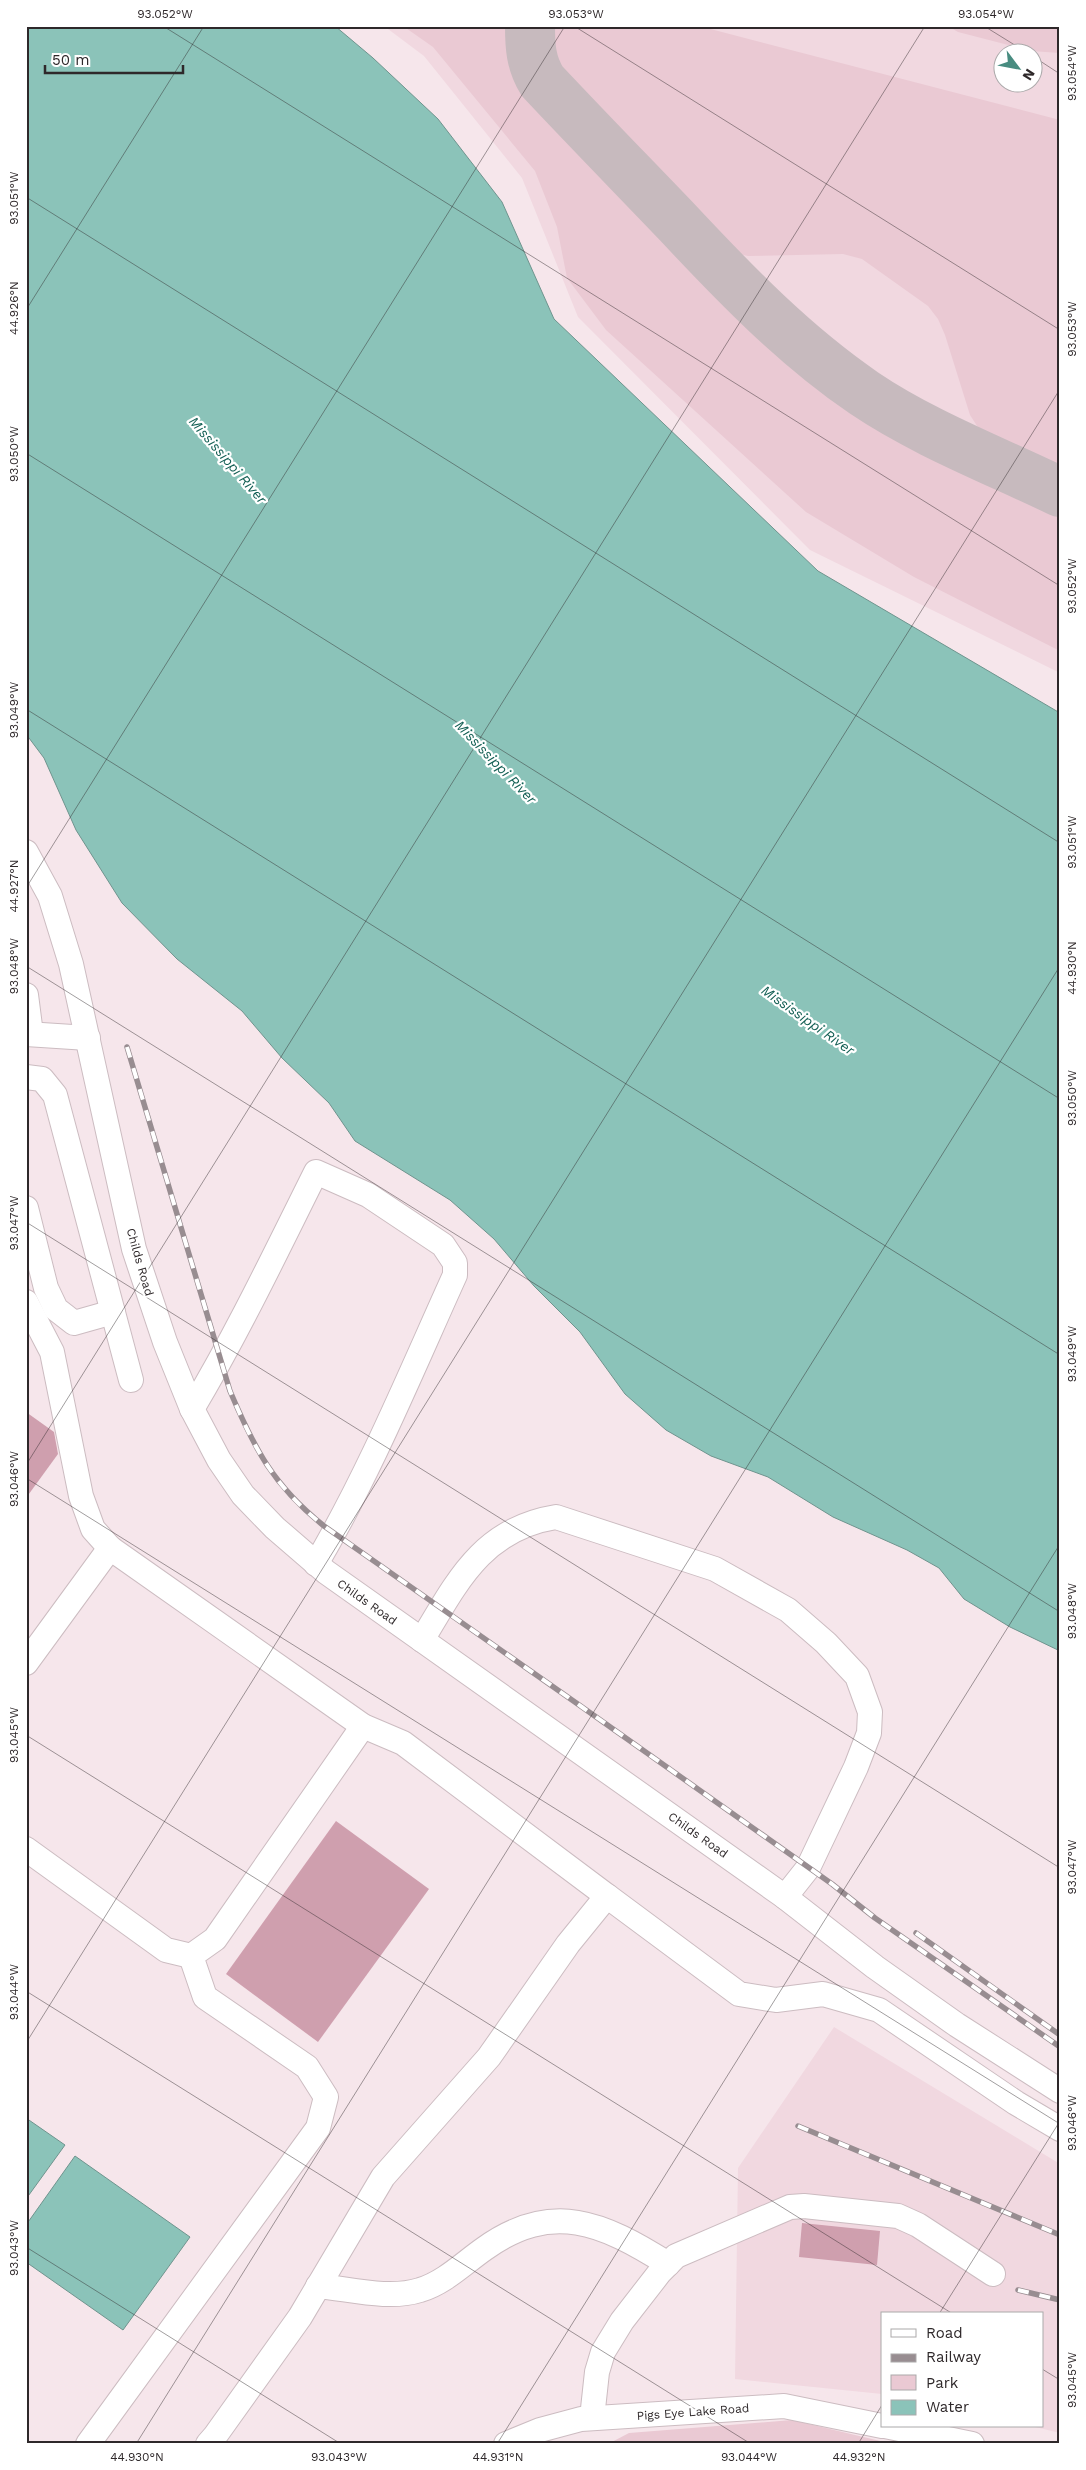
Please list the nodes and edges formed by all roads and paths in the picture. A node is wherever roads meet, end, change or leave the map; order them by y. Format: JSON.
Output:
{"nodes":[{"id":1,"x":26,"y":852,"type":"edge"},
{"id":2,"x":26,"y":995,"type":"edge"},
{"id":3,"x":29,"y":1034,"type":"edge"},
{"id":4,"x":88,"y":1038,"type":"junction"},
{"id":5,"x":26,"y":1077,"type":"edge"},
{"id":6,"x":26,"y":1208,"type":"edge"},
{"id":7,"x":127,"y":1216,"type":"junction"},
{"id":8,"x":90,"y":1227,"type":"junction"},
{"id":9,"x":26,"y":1302,"type":"edge"},
{"id":10,"x":113,"y":1312,"type":"junction"},
{"id":11,"x":131,"y":1380,"type":"dead end"},
{"id":12,"x":192,"y":1409,"type":"junction"},
{"id":13,"x":110,"y":1548,"type":"junction"},
{"id":14,"x":316,"y":1564,"type":"junction"},
{"id":15,"x":422,"y":1640,"type":"junction"},
{"id":16,"x":26,"y":1663,"type":"edge"},
{"id":17,"x":363,"y":1726,"type":"junction"},
{"id":18,"x":26,"y":1849,"type":"edge"},
{"id":19,"x":607,"y":1896,"type":"junction"},
{"id":20,"x":785,"y":1897,"type":"junction"},
{"id":21,"x":191,"y":1956,"type":"junction"},
{"id":22,"x":1060,"y":2091,"type":"edge"},
{"id":23,"x":1060,"y":2128,"type":"edge"},
{"id":24,"x":668,"y":2264,"type":"junction"},
{"id":25,"x":993,"y":2274,"type":"dead end"},
{"id":26,"x":318,"y":2286,"type":"junction"},
{"id":27,"x":592,"y":2418,"type":"junction"},
{"id":28,"x":890,"y":2431,"type":"edge"},
{"id":29,"x":541,"y":2437,"type":"edge"},
{"id":30,"x":88,"y":2444,"type":"edge"},
{"id":31,"x":208,"y":2444,"type":"edge"},
{"id":32,"x":506,"y":2444,"type":"edge"},
{"id":33,"x":972,"y":2444,"type":"edge"}],
"edges":[{"from":1,"to":4,"type":"street","name":"Childs Road"},
{"from":2,"to":3,"type":"street"},
{"from":3,"to":4,"type":"street"},
{"from":4,"to":7,"type":"street","name":"Childs Road"},
{"from":5,"to":8,"type":"street"},
{"from":6,"to":10,"type":"street"},
{"from":7,"to":8,"type":"street"},
{"from":7,"to":12,"type":"street","name":"Childs Road"},
{"from":8,"to":10,"type":"street"},
{"from":9,"to":13,"type":"street"},
{"from":10,"to":11,"type":"street"},
{"from":12,"to":14,"type":"street","name":"Childs Road"},
{"from":12,"to":14,"type":"street"},
{"from":13,"to":16,"type":"street"},
{"from":13,"to":17,"type":"street"},
{"from":14,"to":15,"type":"street","name":"Childs Road"},
{"from":15,"to":20,"type":"street","name":"Childs Road"},
{"from":15,"to":20,"type":"street"},
{"from":17,"to":19,"type":"street"},
{"from":17,"to":21,"type":"street"},
{"from":18,"to":21,"type":"street"},
{"from":19,"to":23,"type":"street"},
{"from":19,"to":26,"type":"street"},
{"from":20,"to":22,"type":"street","name":"Childs Road"},
{"from":21,"to":30,"type":"street"},
{"from":24,"to":25,"type":"street"},
{"from":24,"to":26,"type":"street"},
{"from":24,"to":27,"type":"street"},
{"from":26,"to":31,"type":"street"},
{"from":27,"to":28,"type":"street","name":"Pigs Eye Lake Road"},
{"from":27,"to":29,"type":"street","name":"Pigs Eye Lake Road"},
{"from":28,"to":33,"type":"street","name":"Pigs Eye Lake Road"},
{"from":29,"to":32,"type":"street","name":"Pigs Eye Lake Road"}]}
